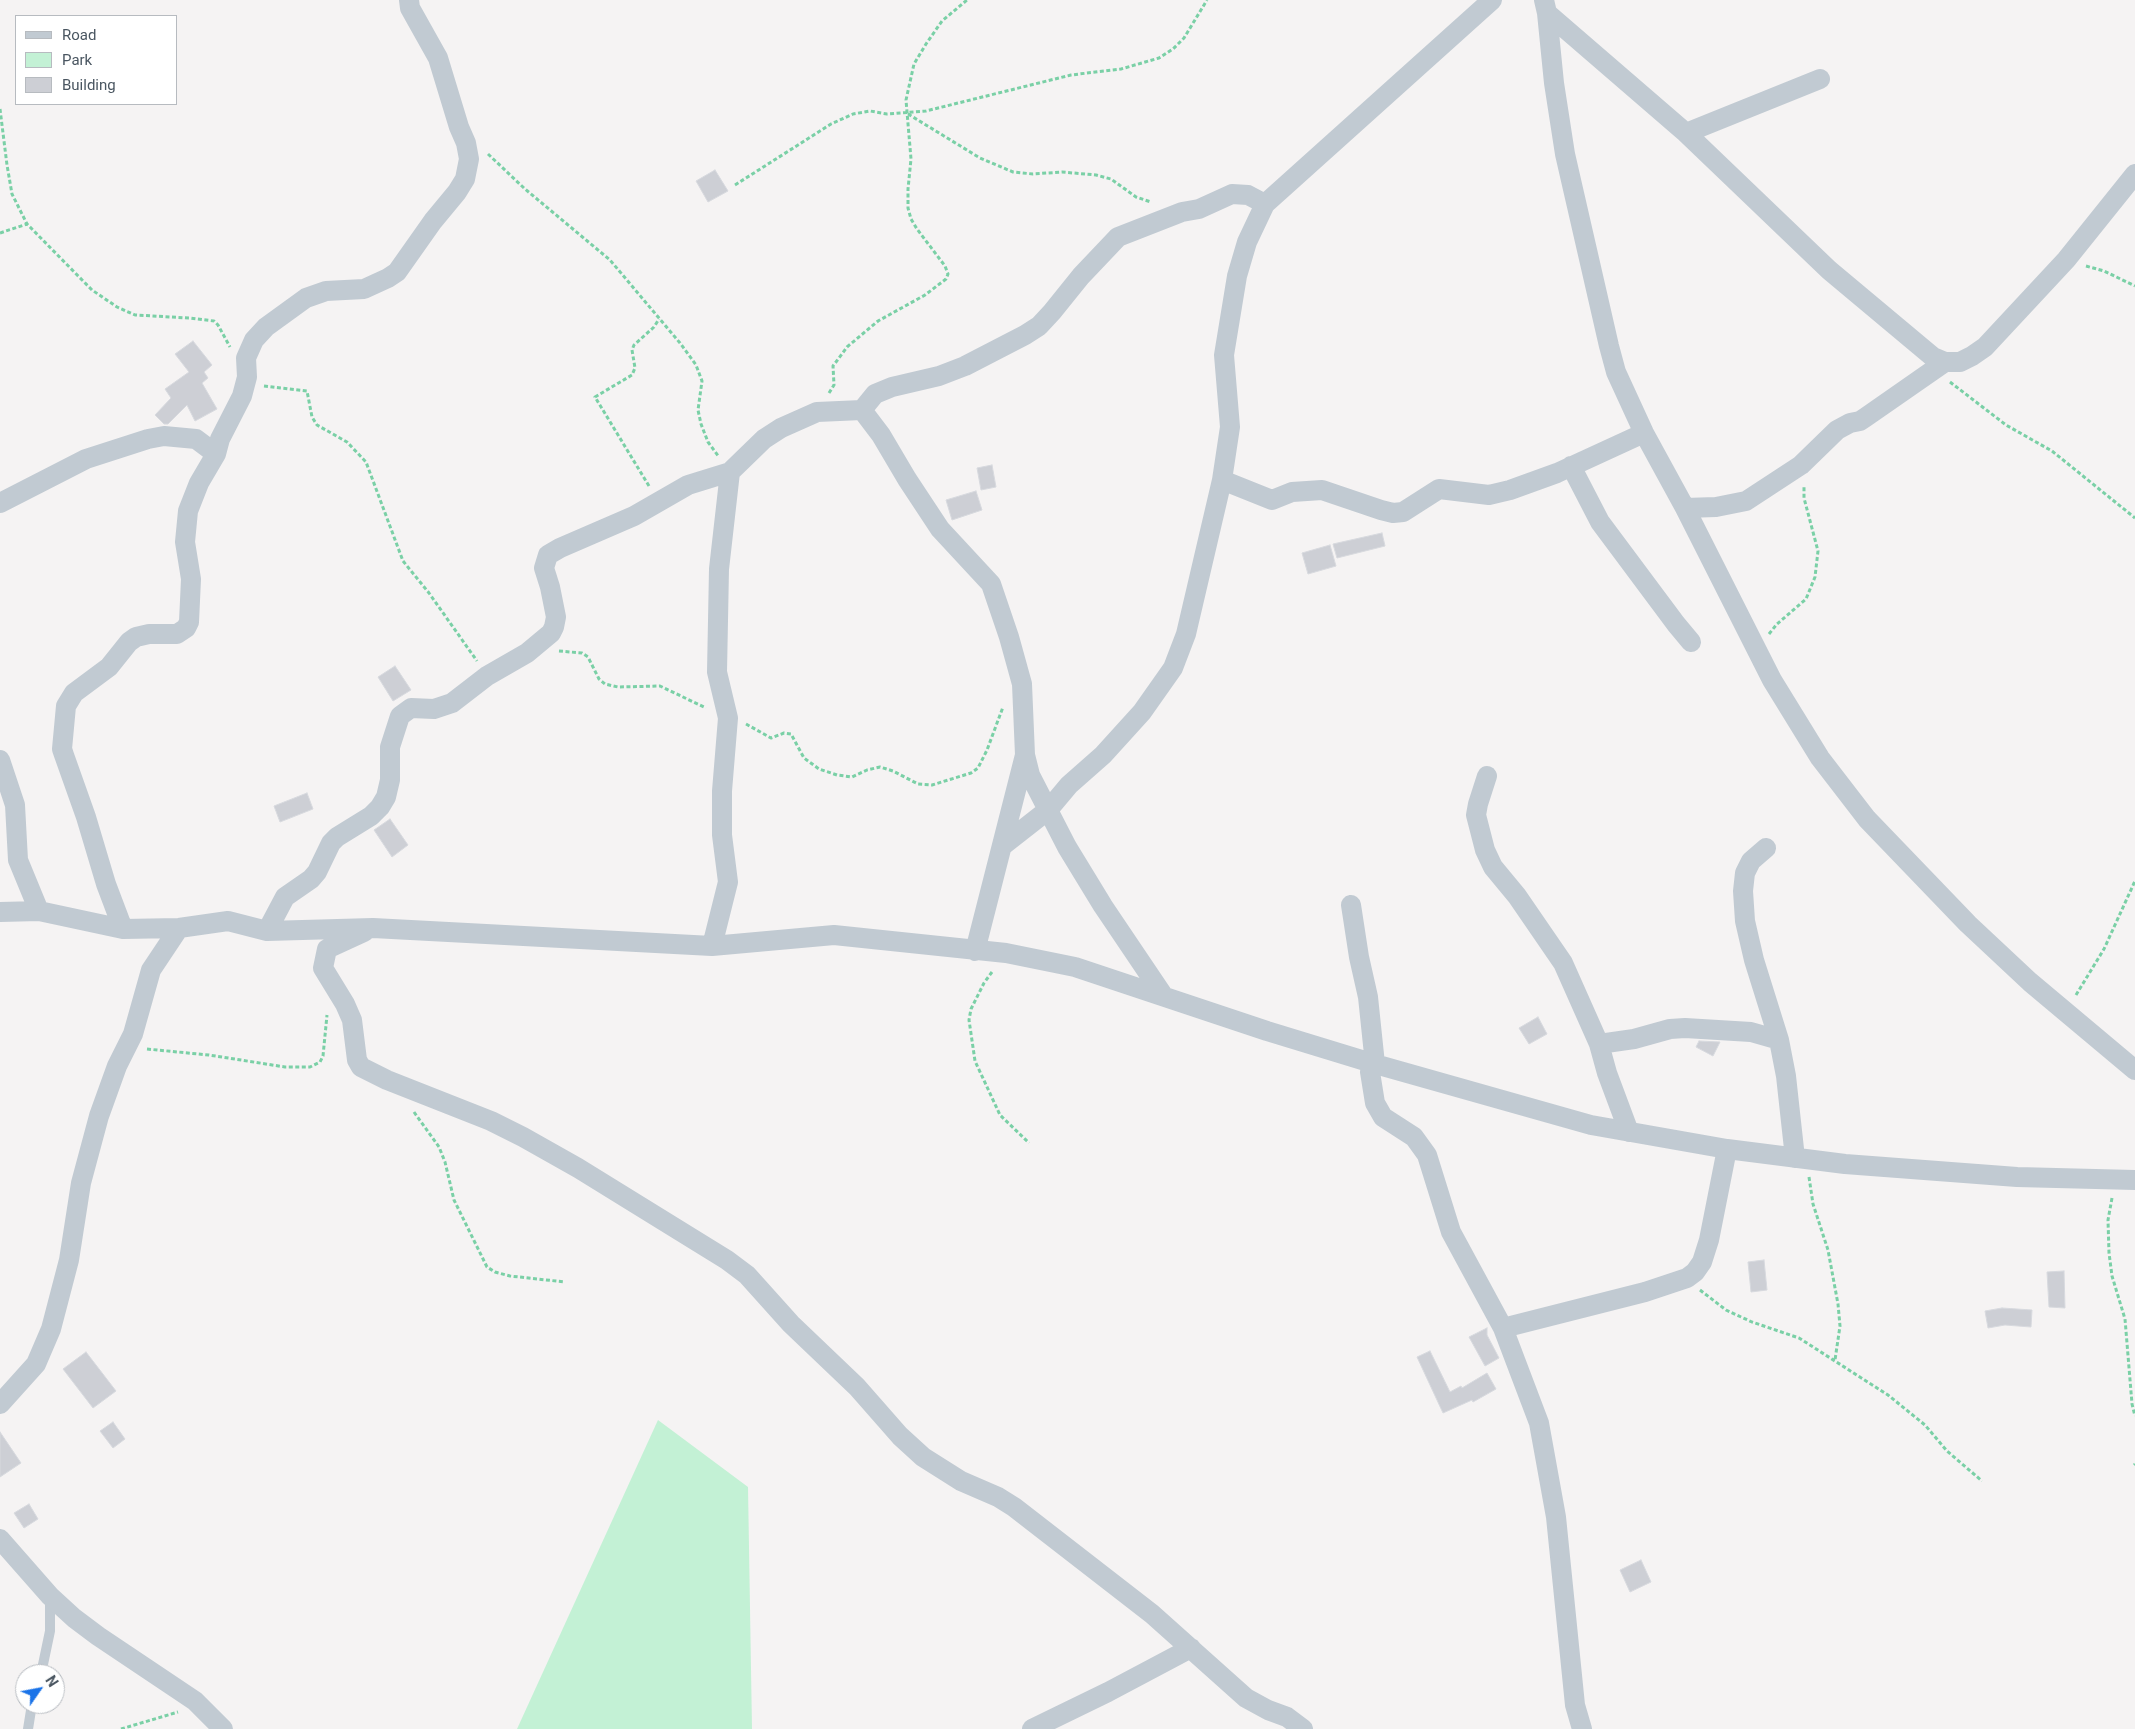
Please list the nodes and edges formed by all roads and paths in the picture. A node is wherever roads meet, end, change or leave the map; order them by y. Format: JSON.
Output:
{"nodes":[{"id":1,"x":409,"y":0,"type":"edge"},
{"id":2,"x":968,"y":0,"type":"edge"},
{"id":3,"x":1207,"y":0,"type":"edge"},
{"id":4,"x":1492,"y":0,"type":"edge"},
{"id":5,"x":1546,"y":6,"type":"edge"},
{"id":6,"x":1820,"y":79,"type":"dead end"},
{"id":7,"x":0,"y":109,"type":"edge"},
{"id":8,"x":907,"y":113,"type":"junction"},
{"id":9,"x":1686,"y":133,"type":"junction"},
{"id":10,"x":466,"y":143,"type":"junction"},
{"id":11,"x":2135,"y":174,"type":"edge"},
{"id":12,"x":735,"y":185,"type":"dead end"},
{"id":13,"x":1265,"y":204,"type":"junction"},
{"id":14,"x":1182,"y":212,"type":"junction"},
{"id":15,"x":27,"y":224,"type":"junction"},
{"id":16,"x":0,"y":233,"type":"edge"},
{"id":17,"x":2066,"y":260,"type":"junction"},
{"id":18,"x":2135,"y":286,"type":"edge"},
{"id":19,"x":659,"y":319,"type":"junction"},
{"id":20,"x":1940,"y":365,"type":"junction"},
{"id":21,"x":245,"y":384,"type":"junction"},
{"id":22,"x":862,"y":410,"type":"junction"},
{"id":23,"x":817,"y":412,"type":"junction"},
{"id":24,"x":1644,"y":433,"type":"junction"},
{"id":25,"x":216,"y":454,"type":"junction"},
{"id":26,"x":1806,"y":460,"type":"junction"},
{"id":27,"x":1571,"y":466,"type":"junction"},
{"id":28,"x":730,"y":472,"type":"junction"},
{"id":29,"x":1222,"y":480,"type":"junction"},
{"id":30,"x":0,"y":503,"type":"edge"},
{"id":31,"x":658,"y":503,"type":"junction"},
{"id":32,"x":1685,"y":508,"type":"junction"},
{"id":33,"x":2135,"y":518,"type":"edge"},
{"id":34,"x":1691,"y":642,"type":"dead end"},
{"id":35,"x":1757,"y":650,"type":"junction"},
{"id":36,"x":527,"y":653,"type":"junction"},
{"id":37,"x":487,"y":676,"type":"junction"},
{"id":38,"x":1022,"y":684,"type":"junction"},
{"id":39,"x":728,"y":718,"type":"junction"},
{"id":40,"x":1025,"y":755,"type":"junction"},
{"id":41,"x":0,"y":760,"type":"edge"},
{"id":42,"x":1487,"y":776,"type":"dead end"},
{"id":43,"x":1048,"y":810,"type":"junction"},
{"id":44,"x":1002,"y":846,"type":"junction"},
{"id":45,"x":1766,"y":848,"type":"dead end"},
{"id":46,"x":2135,"y":881,"type":"edge"},
{"id":47,"x":1351,"y":905,"type":"dead end"},
{"id":48,"x":39,"y":911,"type":"junction"},
{"id":49,"x":0,"y":912,"type":"edge"},
{"id":50,"x":179,"y":928,"type":"junction"},
{"id":51,"x":373,"y":928,"type":"junction"},
{"id":52,"x":123,"y":929,"type":"junction"},
{"id":53,"x":266,"y":931,"type":"junction"},
{"id":54,"x":712,"y":946,"type":"junction"},
{"id":55,"x":975,"y":951,"type":"junction"},
{"id":56,"x":1006,"y":953,"type":"junction"},
{"id":57,"x":1163,"y":995,"type":"junction"},
{"id":58,"x":2065,"y":1012,"type":"junction"},
{"id":59,"x":327,"y":1013,"type":"dead end"},
{"id":60,"x":1779,"y":1040,"type":"junction"},
{"id":61,"x":1599,"y":1044,"type":"junction"},
{"id":62,"x":124,"y":1054,"type":"junction"},
{"id":63,"x":1374,"y":1063,"type":"junction"},
{"id":64,"x":2135,"y":1070,"type":"edge"},
{"id":65,"x":393,"y":1083,"type":"junction"},
{"id":66,"x":1629,"y":1132,"type":"junction"},
{"id":67,"x":1029,"y":1144,"type":"dead end"},
{"id":68,"x":1727,"y":1149,"type":"junction"},
{"id":69,"x":1801,"y":1159,"type":"junction"},
{"id":70,"x":2115,"y":1179,"type":"junction"},
{"id":71,"x":2135,"y":1180,"type":"edge"},
{"id":72,"x":1686,"y":1278,"type":"junction"},
{"id":73,"x":565,"y":1282,"type":"dead end"},
{"id":74,"x":1503,"y":1328,"type":"junction"},
{"id":75,"x":1835,"y":1360,"type":"junction"},
{"id":76,"x":0,"y":1404,"type":"edge"},
{"id":77,"x":2135,"y":1416,"type":"edge"},
{"id":78,"x":1982,"y":1481,"type":"dead end"},
{"id":79,"x":0,"y":1539,"type":"edge"},
{"id":80,"x":50,"y":1596,"type":"junction"},
{"id":81,"x":1190,"y":1648,"type":"junction"},
{"id":82,"x":43,"y":1664,"type":"edge"},
{"id":83,"x":195,"y":1701,"type":"junction"},
{"id":84,"x":30,"y":1714,"type":"edge"},
{"id":85,"x":28,"y":1729,"type":"edge"},
{"id":86,"x":121,"y":1729,"type":"edge"},
{"id":87,"x":223,"y":1729,"type":"edge"},
{"id":88,"x":1032,"y":1729,"type":"edge"},
{"id":89,"x":1303,"y":1729,"type":"edge"},
{"id":90,"x":1582,"y":1729,"type":"edge"}],
"edges":[{"from":1,"to":10,"type":"street"},
{"from":2,"to":8,"type":"path"},
{"from":3,"to":8,"type":"path"},
{"from":4,"to":13,"type":"street"},
{"from":5,"to":9,"type":"street"},
{"from":5,"to":24,"type":"street"},
{"from":6,"to":9,"type":"street"},
{"from":7,"to":15,"type":"path"},
{"from":8,"to":12,"type":"path"},
{"from":8,"to":14,"type":"path"},
{"from":8,"to":23,"type":"path"},
{"from":9,"to":20,"type":"street"},
{"from":10,"to":19,"type":"path"},
{"from":10,"to":21,"type":"street"},
{"from":11,"to":17,"type":"street"},
{"from":13,"to":14,"type":"street"},
{"from":13,"to":29,"type":"street"},
{"from":14,"to":22,"type":"street"},
{"from":15,"to":16,"type":"path"},
{"from":15,"to":21,"type":"path"},
{"from":17,"to":18,"type":"path"},
{"from":17,"to":20,"type":"street"},
{"from":19,"to":28,"type":"path"},
{"from":19,"to":31,"type":"path"},
{"from":20,"to":26,"type":"street"},
{"from":20,"to":33,"type":"path"},
{"from":21,"to":25,"type":"street"},
{"from":21,"to":37,"type":"path"},
{"from":22,"to":23,"type":"street"},
{"from":22,"to":38,"type":"street"},
{"from":23,"to":28,"type":"street"},
{"from":24,"to":27,"type":"street"},
{"from":24,"to":32,"type":"street"},
{"from":25,"to":30,"type":"street"},
{"from":25,"to":52,"type":"street"},
{"from":26,"to":32,"type":"street"},
{"from":26,"to":35,"type":"path"},
{"from":27,"to":29,"type":"street"},
{"from":27,"to":34,"type":"street"},
{"from":28,"to":31,"type":"street"},
{"from":28,"to":39,"type":"street"},
{"from":29,"to":43,"type":"street"},
{"from":31,"to":36,"type":"street"},
{"from":32,"to":35,"type":"street"},
{"from":35,"to":58,"type":"street"},
{"from":36,"to":37,"type":"street"},
{"from":36,"to":39,"type":"path"},
{"from":37,"to":53,"type":"street"},
{"from":38,"to":39,"type":"path"},
{"from":38,"to":40,"type":"street"},
{"from":39,"to":54,"type":"street"},
{"from":40,"to":43,"type":"street"},
{"from":40,"to":44,"type":"street"},
{"from":41,"to":48,"type":"street"},
{"from":42,"to":61,"type":"street"},
{"from":43,"to":44,"type":"street"},
{"from":43,"to":57,"type":"street"},
{"from":44,"to":55,"type":"street"},
{"from":45,"to":60,"type":"street"},
{"from":46,"to":58,"type":"path"},
{"from":47,"to":63,"type":"street"},
{"from":48,"to":49,"type":"street"},
{"from":48,"to":52,"type":"street"},
{"from":50,"to":52,"type":"street"},
{"from":50,"to":53,"type":"street"},
{"from":50,"to":62,"type":"street"},
{"from":51,"to":53,"type":"street"},
{"from":51,"to":54,"type":"street"},
{"from":51,"to":65,"type":"street"},
{"from":54,"to":55,"type":"street"},
{"from":55,"to":56,"type":"street"},
{"from":56,"to":57,"type":"street"},
{"from":56,"to":67,"type":"path"},
{"from":57,"to":63,"type":"street"},
{"from":58,"to":64,"type":"street"},
{"from":59,"to":62,"type":"path"},
{"from":60,"to":61,"type":"street"},
{"from":60,"to":69,"type":"street"},
{"from":61,"to":66,"type":"street"},
{"from":62,"to":76,"type":"street"},
{"from":63,"to":66,"type":"street"},
{"from":63,"to":74,"type":"street"},
{"from":65,"to":73,"type":"path"},
{"from":65,"to":81,"type":"street"},
{"from":66,"to":68,"type":"street"},
{"from":68,"to":69,"type":"street"},
{"from":68,"to":72,"type":"street"},
{"from":69,"to":70,"type":"street"},
{"from":69,"to":75,"type":"path"},
{"from":70,"to":71,"type":"street"},
{"from":70,"to":77,"type":"path"},
{"from":72,"to":74,"type":"street"},
{"from":72,"to":75,"type":"path"},
{"from":74,"to":90,"type":"street"},
{"from":75,"to":78,"type":"path"},
{"from":79,"to":80,"type":"street"},
{"from":80,"to":82,"type":"lane"},
{"from":80,"to":83,"type":"street"},
{"from":81,"to":88,"type":"street"},
{"from":81,"to":89,"type":"street"},
{"from":83,"to":86,"type":"path"},
{"from":83,"to":87,"type":"street"},
{"from":84,"to":85,"type":"lane"}]}
